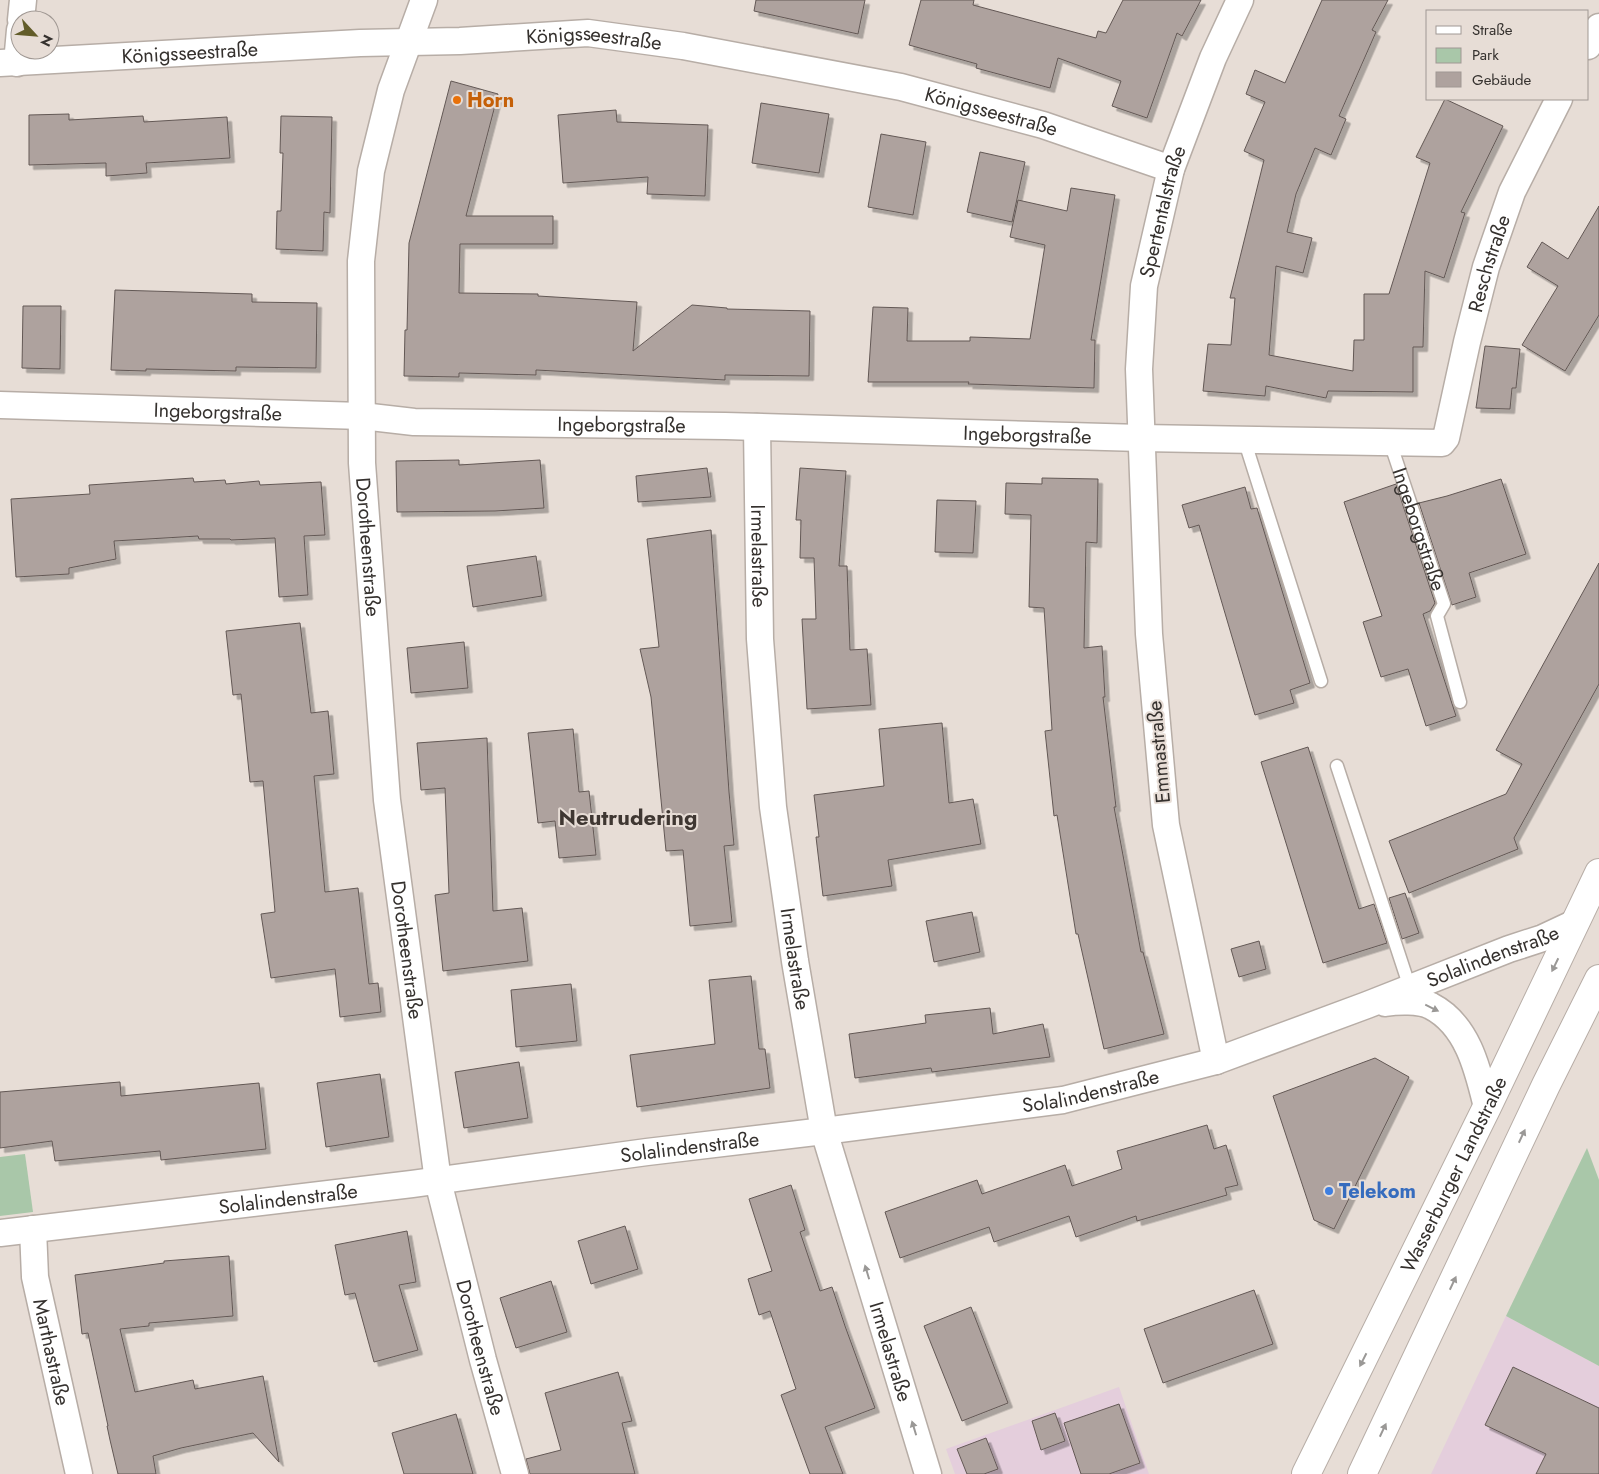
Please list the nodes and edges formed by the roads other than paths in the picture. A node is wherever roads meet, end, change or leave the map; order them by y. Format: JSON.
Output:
{"nodes":[{"id":1,"x":424,"y":0,"type":"edge"},
{"id":2,"x":1240,"y":0,"type":"edge"},
{"id":3,"x":1599,"y":27,"type":"edge"},
{"id":4,"x":408,"y":42,"type":"junction"},
{"id":5,"x":1589,"y":44,"type":"edge"},
{"id":6,"x":8,"y":63,"type":"edge"},
{"id":7,"x":1558,"y":100,"type":"edge"},
{"id":8,"x":1171,"y":169,"type":"junction"},
{"id":9,"x":0,"y":405,"type":"edge"},
{"id":10,"x":362,"y":416,"type":"junction"},
{"id":11,"x":757,"y":427,"type":"junction"},
{"id":12,"x":1141,"y":438,"type":"junction"},
{"id":13,"x":1446,"y":438,"type":"joint"},
{"id":14,"x":1244,"y":439,"type":"junction"},
{"id":15,"x":1390,"y":442,"type":"junction"},
{"id":16,"x":1321,"y":681,"type":"dead end"},
{"id":17,"x":1460,"y":702,"type":"dead end"},
{"id":18,"x":1337,"y":766,"type":"dead end"},
{"id":19,"x":1599,"y":873,"type":"edge"},
{"id":20,"x":1575,"y":923,"type":"junction"},
{"id":21,"x":1599,"y":979,"type":"edge"},
{"id":22,"x":1410,"y":988,"type":"junction"},
{"id":23,"x":1367,"y":1005,"type":"junction"},
{"id":24,"x":1216,"y":1061,"type":"junction"},
{"id":25,"x":1487,"y":1107,"type":"junction"},
{"id":26,"x":824,"y":1132,"type":"junction"},
{"id":27,"x":438,"y":1181,"type":"junction"},
{"id":28,"x":33,"y":1229,"type":"junction"},
{"id":29,"x":0,"y":1233,"type":"edge"},
{"id":30,"x":79,"y":1474,"type":"edge"},
{"id":31,"x":515,"y":1474,"type":"edge"},
{"id":32,"x":928,"y":1474,"type":"edge"},
{"id":33,"x":1306,"y":1474,"type":"edge"},
{"id":34,"x":1362,"y":1474,"type":"edge"}],
"edges":[{"from":1,"to":4,"type":"street","name":"Dorotheenstraße"},
{"from":2,"to":8,"type":"street","name":"Spertentalstraße"},
{"from":3,"to":5,"type":"street"},
{"from":4,"to":6,"type":"street","name":"Königsseestraße"},
{"from":4,"to":8,"type":"street","name":"Königsseestraße"},
{"from":4,"to":10,"type":"street","name":"Dorotheenstraße"},
{"from":7,"to":13,"type":"street","name":"Reschstraße"},
{"from":8,"to":12,"type":"street","name":"Spertentalstraße"},
{"from":9,"to":10,"type":"street","name":"Ingeborgstraße"},
{"from":10,"to":11,"type":"street","name":"Ingeborgstraße"},
{"from":10,"to":27,"type":"street","name":"Dorotheenstraße"},
{"from":11,"to":12,"type":"street","name":"Ingeborgstraße"},
{"from":11,"to":26,"type":"street","name":"Irmelastraße"},
{"from":12,"to":14,"type":"street","name":"Ingeborgstraße"},
{"from":12,"to":24,"type":"street","name":"Emmastraße"},
{"from":13,"to":15,"type":"street","name":"Ingeborgstraße"},
{"from":14,"to":15,"type":"street","name":"Ingeborgstraße"},
{"from":14,"to":16,"type":"lane"},
{"from":15,"to":17,"type":"lane","name":"Ingeborgstraße"},
{"from":18,"to":22,"type":"lane","name":"Solalindenstraße"},
{"from":19,"to":20,"type":"main road","name":"Wasserburger Landstraße"},
{"from":20,"to":22,"type":"street","name":"Solalindenstraße"},
{"from":20,"to":25,"type":"main road","name":"Wasserburger Landstraße","one_way":true},
{"from":34,"to":21,"type":"main road","one_way":true},
{"from":22,"to":23,"type":"street","name":"Solalindenstraße"},
{"from":23,"to":24,"type":"street","name":"Solalindenstraße"},
{"from":23,"to":25,"type":"street","name":"Solalindenstraße","one_way":true},
{"from":24,"to":26,"type":"street","name":"Solalindenstraße"},
{"from":25,"to":33,"type":"main road","name":"Wasserburger Landstraße","one_way":true},
{"from":26,"to":27,"type":"street","name":"Solalindenstraße"},
{"from":32,"to":26,"type":"street","name":"Irmelastraße","one_way":true},
{"from":27,"to":28,"type":"street","name":"Solalindenstraße"},
{"from":27,"to":31,"type":"street","name":"Dorotheenstraße"},
{"from":28,"to":29,"type":"street","name":"Solalindenstraße"},
{"from":28,"to":30,"type":"street","name":"Marthastraße"}]}
